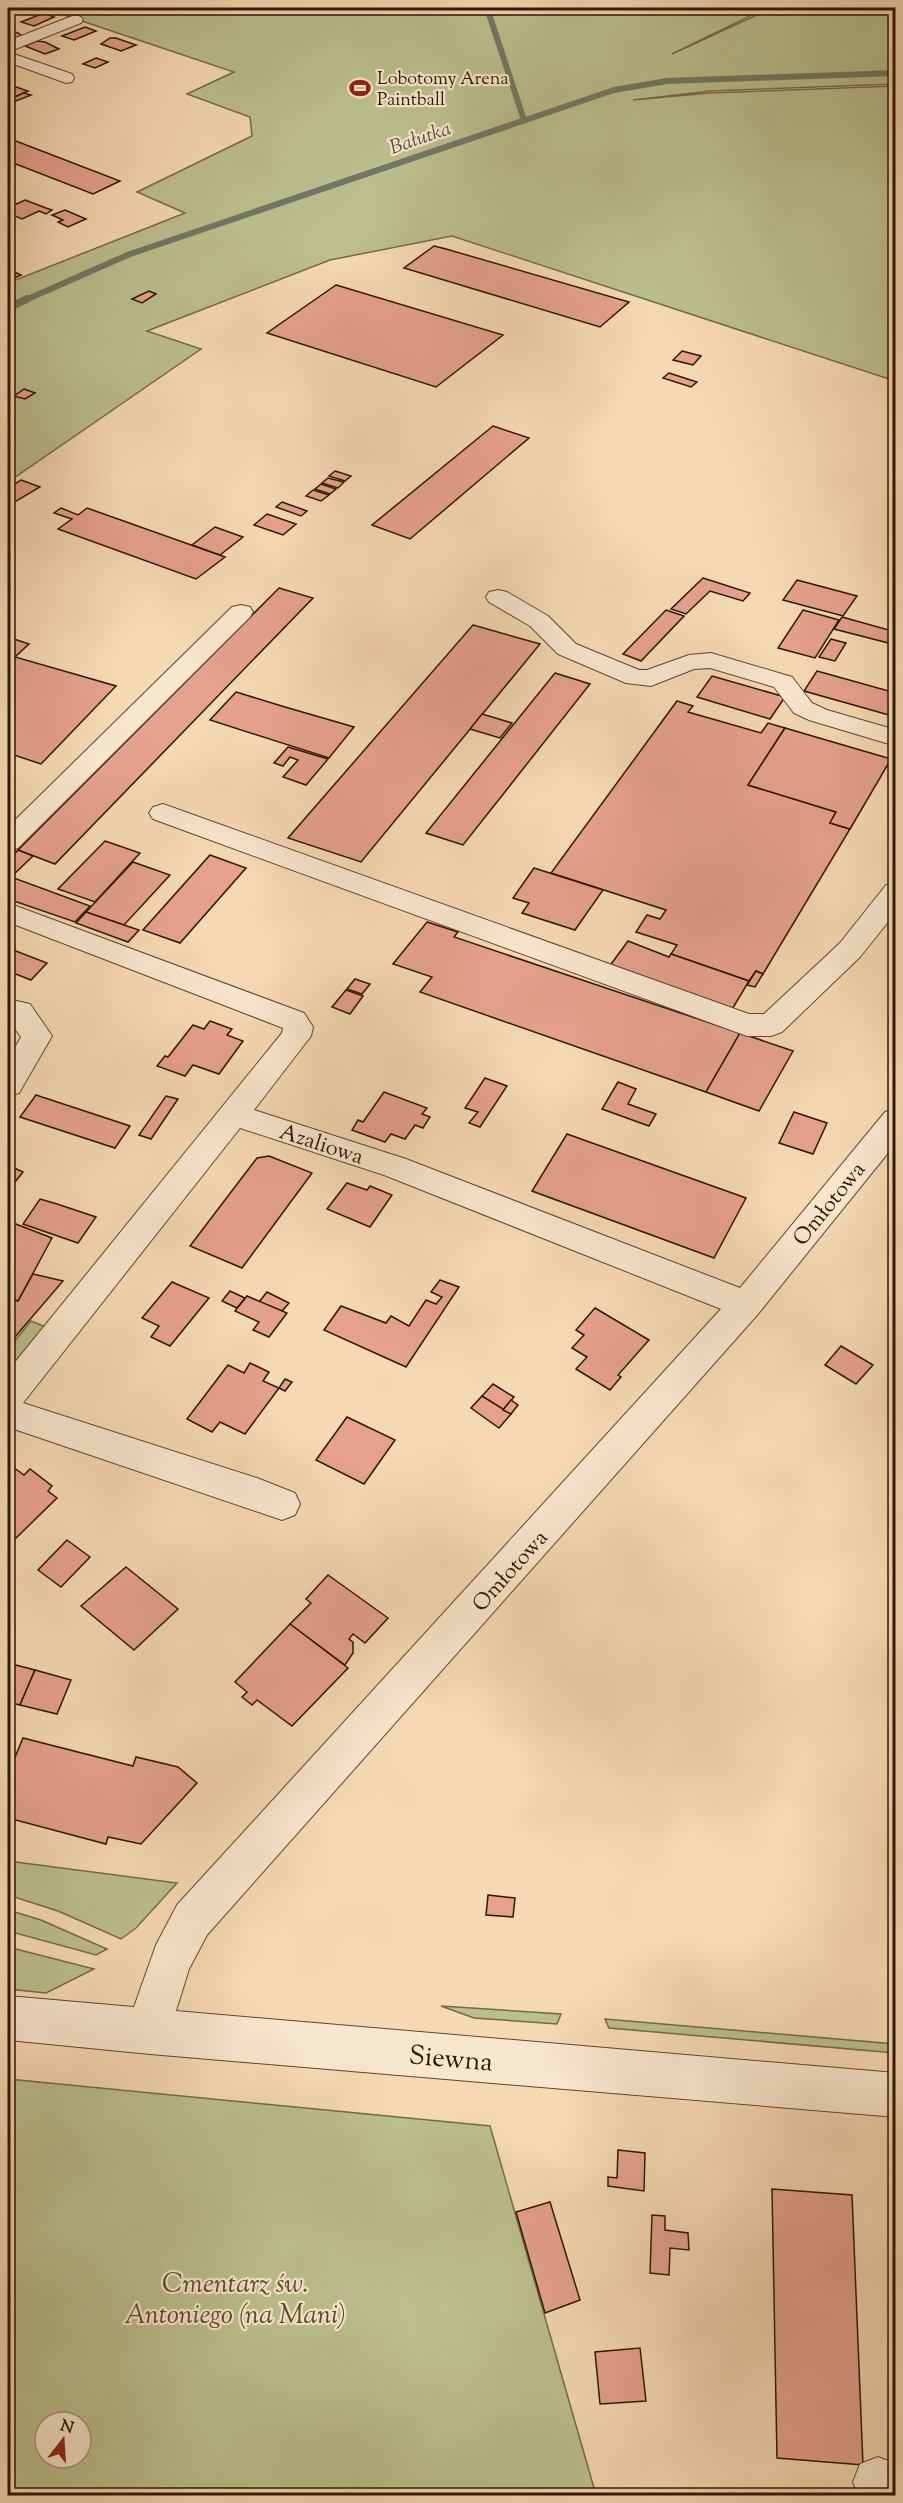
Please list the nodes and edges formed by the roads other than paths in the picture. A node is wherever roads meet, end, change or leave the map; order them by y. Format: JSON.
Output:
{"nodes":[{"id":1,"x":75,"y":20,"type":"dead end"},
{"id":2,"x":8,"y":47,"type":"edge"},
{"id":3,"x":8,"y":57,"type":"edge"},
{"id":4,"x":66,"y":78,"type":"dead end"},
{"id":5,"x":498,"y":597,"type":"dead end"},
{"id":6,"x":241,"y":612,"type":"dead end"},
{"id":7,"x":896,"y":738,"type":"edge"},
{"id":8,"x":163,"y":813,"type":"dead end"},
{"id":9,"x":8,"y":842,"type":"edge"},
{"id":10,"x":896,"y":892,"type":"edge"},
{"id":11,"x":8,"y":912,"type":"edge"},
{"id":12,"x":8,"y":1009,"type":"edge"},
{"id":13,"x":8,"y":1084,"type":"edge"},
{"id":14,"x":234,"y":1115,"type":"junction"},
{"id":15,"x":896,"y":1120,"type":"edge"},
{"id":16,"x":746,"y":1305,"type":"junction"},
{"id":17,"x":8,"y":1396,"type":"edge"},
{"id":18,"x":8,"y":1413,"type":"edge"},
{"id":19,"x":282,"y":1504,"type":"dead end"},
{"id":20,"x":8,"y":2018,"type":"edge"},
{"id":21,"x":150,"y":2032,"type":"junction"},
{"id":22,"x":896,"y":2095,"type":"edge"}],
"edges":[{"from":1,"to":2,"type":"street"},
{"from":3,"to":4,"type":"street"},
{"from":5,"to":7,"type":"street"},
{"from":6,"to":9,"type":"street"},
{"from":8,"to":10,"type":"street"},
{"from":11,"to":14,"type":"street"},
{"from":12,"to":13,"type":"street"},
{"from":14,"to":16,"type":"street","name":"Azaliowa"},
{"from":14,"to":17,"type":"street"},
{"from":15,"to":16,"type":"street","name":"Omłotowa"},
{"from":16,"to":21,"type":"street","name":"Omłotowa"},
{"from":18,"to":19,"type":"street"},
{"from":20,"to":21,"type":"street","name":"Siewna"},
{"from":21,"to":22,"type":"street","name":"Siewna"}]}
